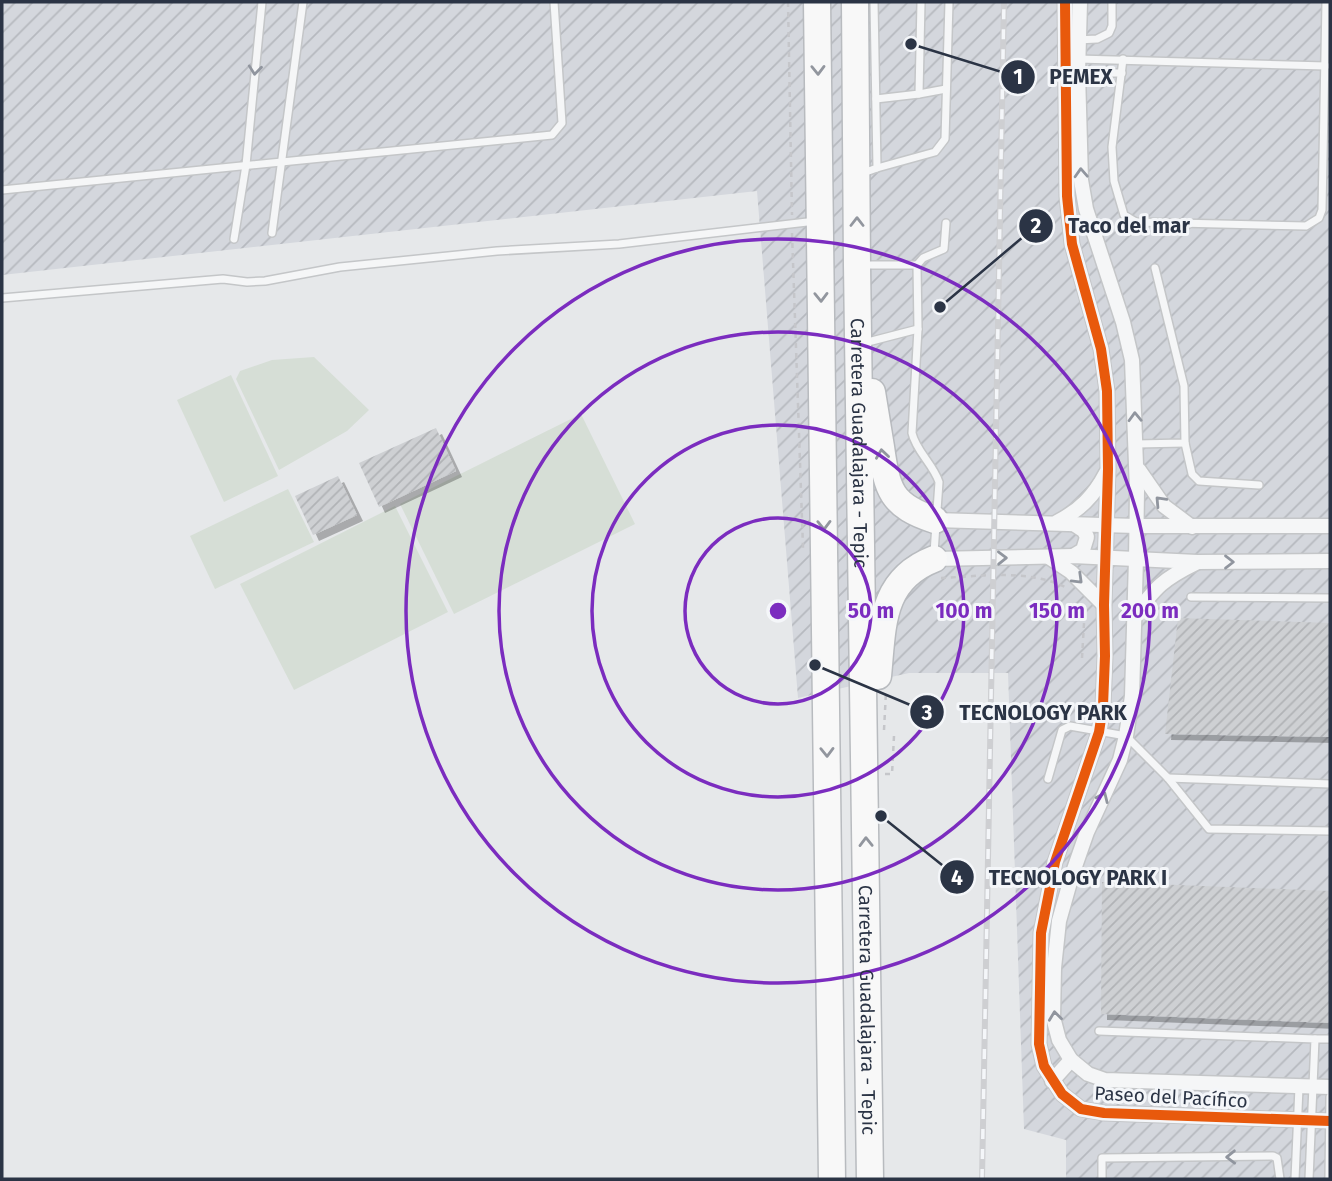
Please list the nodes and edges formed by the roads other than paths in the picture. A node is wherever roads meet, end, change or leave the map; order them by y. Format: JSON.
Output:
{"nodes":[{"id":1,"x":262,"y":2,"type":"edge"},
{"id":2,"x":303,"y":2,"type":"edge"},
{"id":3,"x":554,"y":2,"type":"edge"},
{"id":4,"x":817,"y":2,"type":"edge"},
{"id":5,"x":855,"y":2,"type":"edge"},
{"id":6,"x":874,"y":2,"type":"edge"},
{"id":7,"x":920,"y":2,"type":"edge"},
{"id":8,"x":948,"y":2,"type":"edge"},
{"id":9,"x":1065,"y":2,"type":"edge"},
{"id":10,"x":1080,"y":2,"type":"edge"},
{"id":11,"x":1112,"y":2,"type":"edge"},
{"id":12,"x":1326,"y":2,"type":"edge"},
{"id":13,"x":1072,"y":41,"type":"junction"},
{"id":14,"x":1123,"y":60,"type":"junction"},
{"id":15,"x":1072,"y":66,"type":"junction"},
{"id":16,"x":1326,"y":66,"type":"junction"},
{"id":17,"x":1122,"y":73,"type":"junction"},
{"id":18,"x":946,"y":89,"type":"junction"},
{"id":19,"x":919,"y":94,"type":"junction"},
{"id":20,"x":876,"y":99,"type":"junction"},
{"id":21,"x":283,"y":163,"type":"junction"},
{"id":22,"x":246,"y":165,"type":"junction"},
{"id":23,"x":867,"y":172,"type":"junction"},
{"id":24,"x":2,"y":190,"type":"edge"},
{"id":25,"x":821,"y":220,"type":"junction"},
{"id":26,"x":946,"y":223,"type":"dead end"},
{"id":27,"x":272,"y":233,"type":"dead end"},
{"id":28,"x":234,"y":239,"type":"dead end"},
{"id":29,"x":857,"y":265,"type":"junction"},
{"id":30,"x":917,"y":265,"type":"junction"},
{"id":31,"x":1155,"y":268,"type":"dead end"},
{"id":32,"x":2,"y":298,"type":"edge"},
{"id":33,"x":918,"y":329,"type":"junction"},
{"id":34,"x":859,"y":349,"type":"junction"},
{"id":35,"x":1185,"y":443,"type":"junction"},
{"id":36,"x":1136,"y":444,"type":"junction"},
{"id":37,"x":1137,"y":467,"type":"junction"},
{"id":38,"x":1108,"y":469,"type":"junction"},
{"id":39,"x":1259,"y":485,"type":"dead end"},
{"id":40,"x":935,"y":520,"type":"junction"},
{"id":41,"x":1056,"y":523,"type":"junction"},
{"id":42,"x":1072,"y":523,"type":"junction"},
{"id":43,"x":1106,"y":525,"type":"junction"},
{"id":44,"x":1136,"y":526,"type":"junction"},
{"id":45,"x":1330,"y":526,"type":"edge"},
{"id":46,"x":1192,"y":527,"type":"junction"},
{"id":47,"x":1073,"y":556,"type":"junction"},
{"id":48,"x":1050,"y":558,"type":"junction"},
{"id":49,"x":1105,"y":558,"type":"junction"},
{"id":50,"x":1136,"y":559,"type":"junction"},
{"id":51,"x":1330,"y":561,"type":"edge"},
{"id":52,"x":1197,"y":562,"type":"junction"},
{"id":53,"x":933,"y":568,"type":"junction"},
{"id":54,"x":1191,"y":597,"type":"dead end"},
{"id":55,"x":1330,"y":598,"type":"edge"},
{"id":56,"x":1104,"y":605,"type":"junction"},
{"id":57,"x":1134,"y":615,"type":"junction"},
{"id":58,"x":1103,"y":699,"type":"junction"},
{"id":59,"x":1130,"y":705,"type":"junction"},
{"id":60,"x":874,"y":732,"type":"junction"},
{"id":61,"x":1099,"y":732,"type":"junction"},
{"id":62,"x":1126,"y":736,"type":"junction"},
{"id":63,"x":1093,"y":753,"type":"junction"},
{"id":64,"x":1120,"y":760,"type":"junction"},
{"id":65,"x":1168,"y":778,"type":"junction"},
{"id":66,"x":1048,"y":779,"type":"dead end"},
{"id":67,"x":1330,"y":784,"type":"edge"},
{"id":68,"x":1330,"y":831,"type":"edge"},
{"id":69,"x":1099,"y":1031,"type":"dead end"},
{"id":70,"x":1315,"y":1039,"type":"junction"},
{"id":71,"x":1330,"y":1039,"type":"edge"},
{"id":72,"x":1071,"y":1060,"type":"junction"},
{"id":73,"x":1052,"y":1081,"type":"junction"},
{"id":74,"x":1305,"y":1087,"type":"junction"},
{"id":75,"x":1330,"y":1087,"type":"edge"},
{"id":76,"x":1330,"y":1097,"type":"edge"},
{"id":77,"x":1303,"y":1121,"type":"junction"},
{"id":78,"x":1330,"y":1121,"type":"edge"},
{"id":79,"x":832,"y":1179,"type":"edge"},
{"id":80,"x":870,"y":1179,"type":"edge"},
{"id":81,"x":1102,"y":1179,"type":"edge"},
{"id":82,"x":1280,"y":1179,"type":"edge"},
{"id":83,"x":1295,"y":1179,"type":"edge"},
{"id":84,"x":1309,"y":1179,"type":"edge"},
{"id":85,"x":1329,"y":1179,"type":"edge"}],
"edges":[{"from":1,"to":22,"type":"lane","one_way":true},
{"from":2,"to":21,"type":"lane"},
{"from":3,"to":21,"type":"lane"},
{"from":4,"to":25,"type":"highway","name":"Carretera Guadalajara - Tepic","one_way":true},
{"from":5,"to":23,"type":"highway","name":"Carretera Guadalajara - Tepic"},
{"from":6,"to":20,"type":"lane"},
{"from":7,"to":19,"type":"lane"},
{"from":8,"to":18,"type":"lane"},
{"from":9,"to":13,"type":"street"},
{"from":10,"to":13,"type":"street"},
{"from":11,"to":13,"type":"lane"},
{"from":12,"to":16,"type":"lane"},
{"from":13,"to":15,"type":"street"},
{"from":14,"to":15,"type":"lane"},
{"from":14,"to":16,"type":"lane"},
{"from":14,"to":17,"type":"lane"},
{"from":15,"to":17,"type":"lane"},
{"from":36,"to":15,"type":"street","one_way":true},
{"from":15,"to":38,"type":"street"},
{"from":16,"to":17,"type":"lane"},
{"from":18,"to":19,"type":"lane"},
{"from":18,"to":23,"type":"lane"},
{"from":19,"to":20,"type":"lane"},
{"from":20,"to":23,"type":"lane"},
{"from":21,"to":22,"type":"lane"},
{"from":21,"to":27,"type":"lane"},
{"from":22,"to":24,"type":"lane"},
{"from":22,"to":28,"type":"lane"},
{"from":29,"to":23,"type":"highway","name":"Carretera Guadalajara - Tepic","one_way":true},
{"from":25,"to":32,"type":"lane"},
{"from":25,"to":79,"type":"highway","name":"Carretera Guadalajara - Tepic","one_way":true},
{"from":26,"to":30,"type":"lane"},
{"from":29,"to":30,"type":"lane"},
{"from":29,"to":34,"type":"highway","name":"Carretera Guadalajara - Tepic"},
{"from":30,"to":33,"type":"lane"},
{"from":31,"to":35,"type":"lane"},
{"from":33,"to":34,"type":"lane"},
{"from":33,"to":40,"type":"lane"},
{"from":40,"to":34,"type":"highway","one_way":true},
{"from":34,"to":60,"type":"highway","name":"Carretera Guadalajara - Tepic"},
{"from":35,"to":36,"type":"lane"},
{"from":35,"to":39,"type":"lane"},
{"from":36,"to":37,"type":"street"},
{"from":37,"to":44,"type":"street"},
{"from":46,"to":37,"type":"street","one_way":true},
{"from":38,"to":41,"type":"street"},
{"from":38,"to":43,"type":"street"},
{"from":40,"to":41,"type":"street"},
{"from":40,"to":53,"type":"lane"},
{"from":41,"to":42,"type":"street"},
{"from":42,"to":43,"type":"street"},
{"from":42,"to":47,"type":"street"},
{"from":43,"to":44,"type":"street"},
{"from":43,"to":49,"type":"street","name":"Paseo del Pacífico"},
{"from":44,"to":46,"type":"street"},
{"from":44,"to":50,"type":"street"},
{"from":45,"to":46,"type":"street"},
{"from":47,"to":48,"type":"street"},
{"from":47,"to":49,"type":"street"},
{"from":53,"to":48,"type":"street","one_way":true},
{"from":48,"to":56,"type":"street","one_way":true},
{"from":49,"to":50,"type":"street"},
{"from":49,"to":56,"type":"street","name":"Paseo del Pacífico"},
{"from":50,"to":52,"type":"street"},
{"from":50,"to":57,"type":"street"},
{"from":52,"to":51,"type":"street","one_way":true},
{"from":52,"to":57,"type":"street"},
{"from":53,"to":60,"type":"highway"},
{"from":54,"to":55,"type":"lane"},
{"from":56,"to":58,"type":"street","name":"Paseo del Pacífico"},
{"from":57,"to":59,"type":"street"},
{"from":58,"to":59,"type":"street"},
{"from":58,"to":61,"type":"street","name":"Paseo del Pacífico"},
{"from":59,"to":62,"type":"street"},
{"from":80,"to":60,"type":"highway","name":"Carretera Guadalajara - Tepic","one_way":true},
{"from":61,"to":62,"type":"lane"},
{"from":61,"to":63,"type":"street","name":"Paseo del Pacífico"},
{"from":61,"to":66,"type":"lane"},
{"from":62,"to":64,"type":"street"},
{"from":62,"to":65,"type":"lane"},
{"from":63,"to":64,"type":"street"},
{"from":63,"to":73,"type":"street","name":"Paseo del Pacífico"},
{"from":72,"to":64,"type":"street","one_way":true},
{"from":65,"to":67,"type":"lane"},
{"from":65,"to":68,"type":"lane"},
{"from":69,"to":70,"type":"lane"},
{"from":70,"to":71,"type":"lane"},
{"from":70,"to":74,"type":"lane"},
{"from":72,"to":73,"type":"street"},
{"from":72,"to":74,"type":"street","name":"Paseo del Pacífico"},
{"from":73,"to":77,"type":"street","name":"Paseo del Pacífico"},
{"from":74,"to":75,"type":"street","name":"Paseo del Pacífico"},
{"from":74,"to":77,"type":"lane"},
{"from":74,"to":77,"type":"lane"},
{"from":76,"to":78,"type":"lane"},
{"from":77,"to":78,"type":"street","name":"Paseo del Pacífico"},
{"from":77,"to":83,"type":"lane"},
{"from":77,"to":84,"type":"lane"},
{"from":78,"to":85,"type":"lane"},
{"from":82,"to":81,"type":"lane","one_way":true}]}
